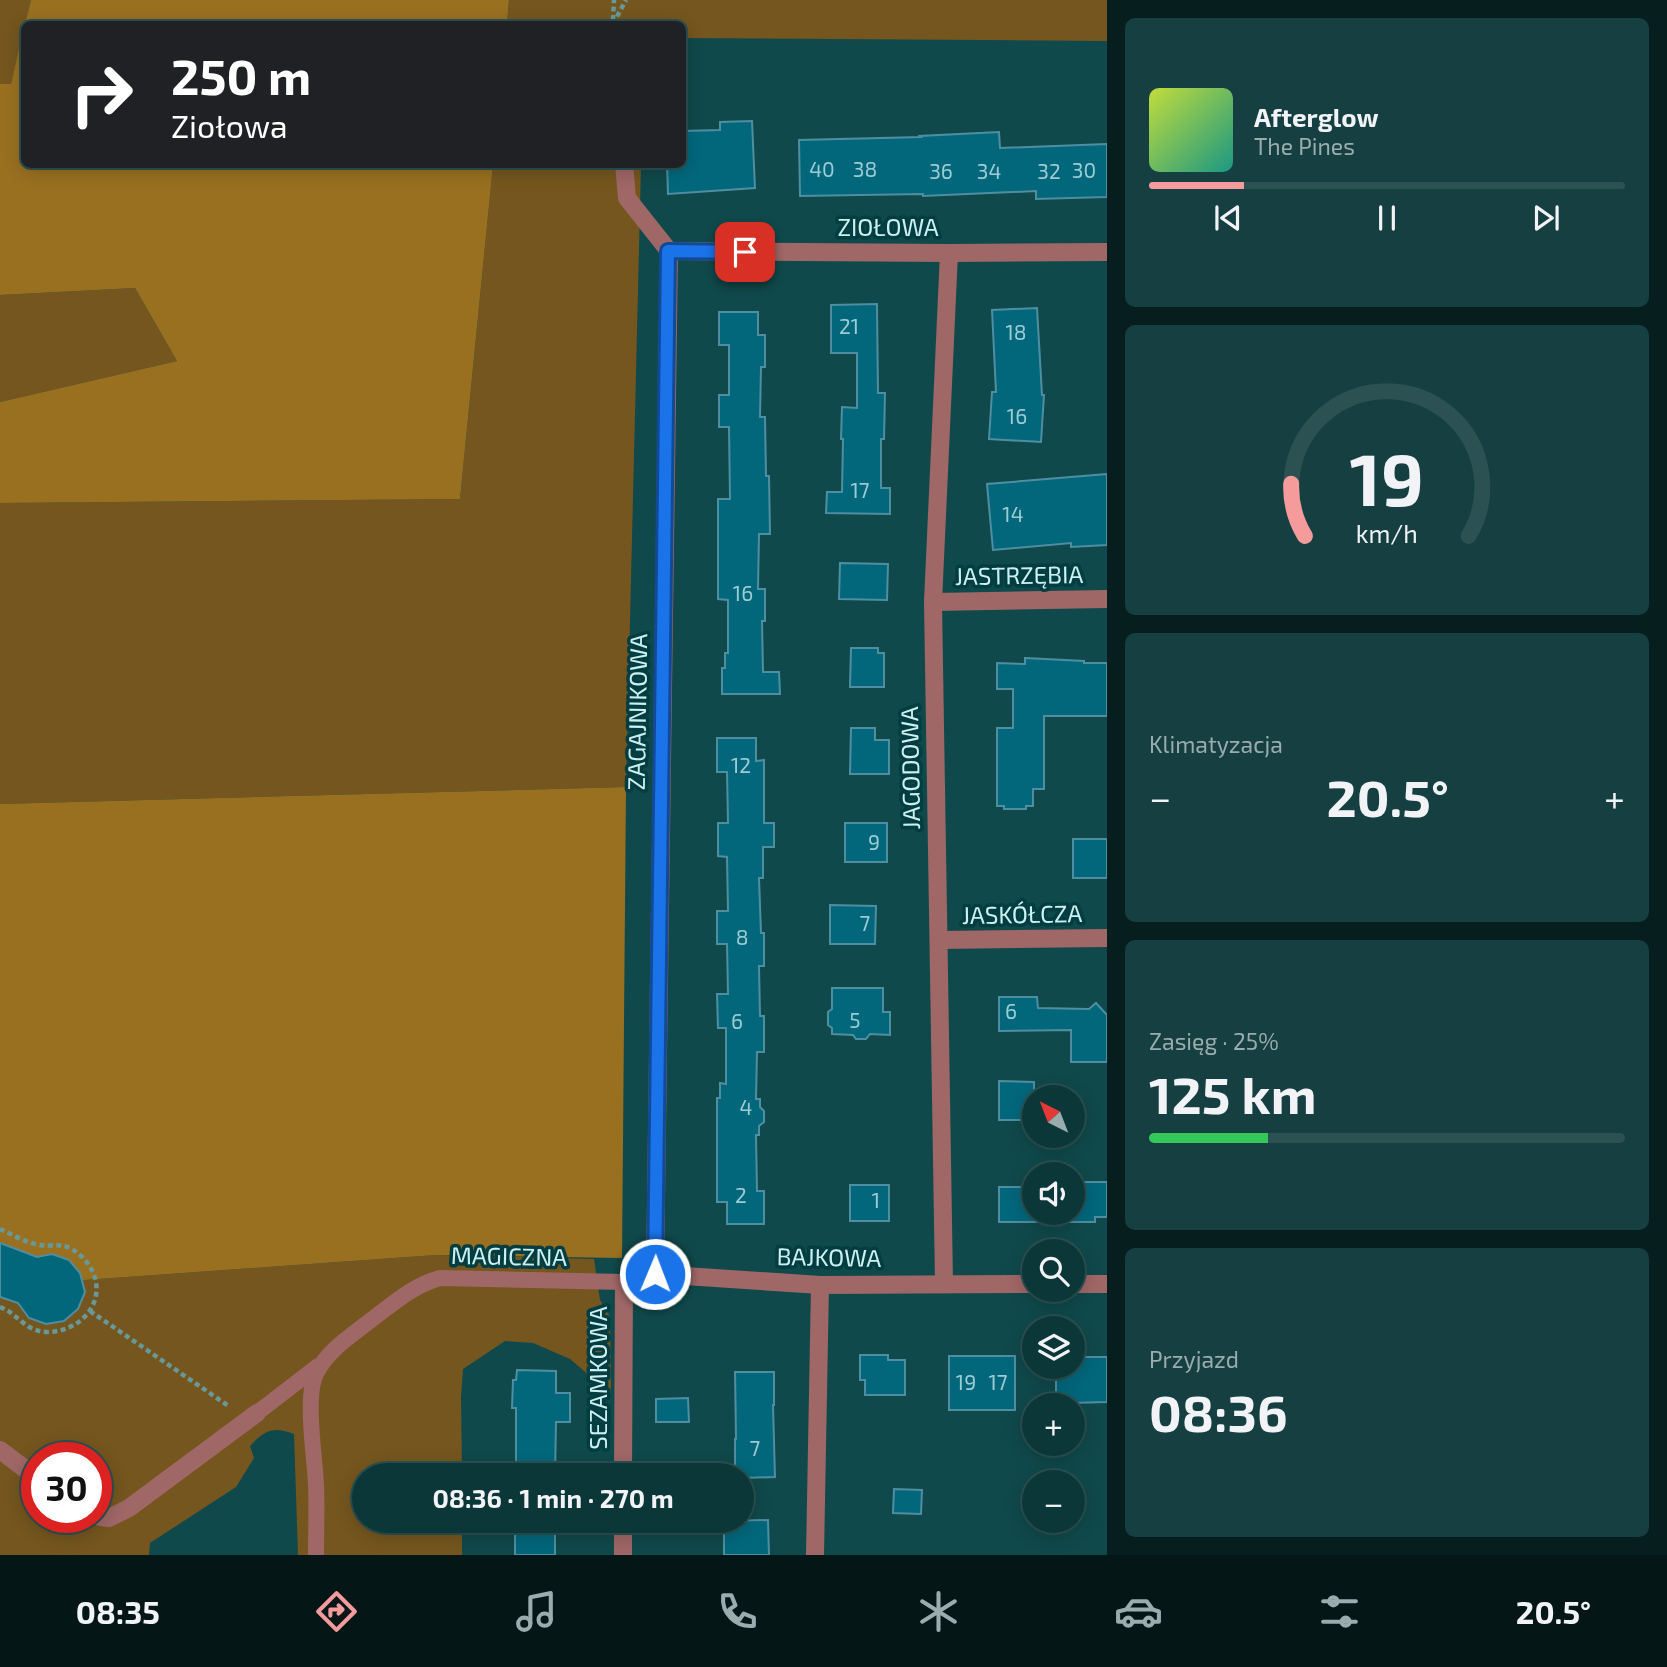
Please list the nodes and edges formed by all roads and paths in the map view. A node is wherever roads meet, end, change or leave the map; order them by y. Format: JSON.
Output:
{"nodes":[{"id":1,"x":614,"y":0,"type":"edge"},
{"id":2,"x":625,"y":0,"type":"edge"},
{"id":3,"x":613,"y":21,"type":"edge"},
{"id":4,"x":614,"y":21,"type":"edge"},
{"id":5,"x":624,"y":168,"type":"edge"},
{"id":6,"x":668,"y":251,"type":"junction"},
{"id":7,"x":1107,"y":252,"type":"edge"},
{"id":8,"x":949,"y":253,"type":"junction"},
{"id":9,"x":1107,"y":599,"type":"edge"},
{"id":10,"x":933,"y":602,"type":"junction"},
{"id":11,"x":1107,"y":938,"type":"edge"},
{"id":12,"x":939,"y":940,"type":"junction"},
{"id":13,"x":0,"y":1229,"type":"edge"},
{"id":14,"x":655,"y":1274,"type":"junction"},
{"id":15,"x":624,"y":1282,"type":"junction"},
{"id":16,"x":944,"y":1283,"type":"junction"},
{"id":17,"x":820,"y":1284,"type":"junction"},
{"id":18,"x":1022,"y":1284,"type":"edge"},
{"id":19,"x":1085,"y":1284,"type":"edge"},
{"id":20,"x":1107,"y":1284,"type":"edge"},
{"id":21,"x":0,"y":1307,"type":"edge"},
{"id":22,"x":90,"y":1311,"type":"junction"},
{"id":23,"x":323,"y":1362,"type":"junction"},
{"id":24,"x":253,"y":1416,"type":"junction"},
{"id":25,"x":0,"y":1450,"type":"edge"},
{"id":26,"x":623,"y":1463,"type":"edge"},
{"id":27,"x":21,"y":1466,"type":"edge"},
{"id":28,"x":112,"y":1516,"type":"edge"},
{"id":29,"x":623,"y":1533,"type":"edge"},
{"id":30,"x":316,"y":1555,"type":"edge"},
{"id":31,"x":623,"y":1555,"type":"edge"},
{"id":32,"x":815,"y":1555,"type":"edge"}],
"edges":[{"from":1,"to":3,"type":"path"},
{"from":2,"to":4,"type":"path"},
{"from":5,"to":6,"type":"street"},
{"from":6,"to":8,"type":"street","name":"ZIOŁOWA"},
{"from":6,"to":14,"type":"street","name":"ZAGAJNIKOWA"},
{"from":7,"to":8,"type":"street","name":"ZIOŁOWA"},
{"from":8,"to":10,"type":"street","name":"JAGODOWA"},
{"from":9,"to":10,"type":"street","name":"JASTRZĘBIA"},
{"from":10,"to":12,"type":"street","name":"JAGODOWA"},
{"from":11,"to":12,"type":"street","name":"JASKÓŁCZA"},
{"from":12,"to":16,"type":"street","name":"JAGODOWA"},
{"from":13,"to":22,"type":"path"},
{"from":14,"to":15,"type":"street","name":"BAJKOWA"},
{"from":14,"to":17,"type":"street","name":"BAJKOWA"},
{"from":15,"to":23,"type":"lane","name":"MAGICZNA"},
{"from":15,"to":26,"type":"street","name":"SEZAMKOWA"},
{"from":16,"to":17,"type":"street","name":"BAJKOWA"},
{"from":16,"to":18,"type":"street","name":"BAJKOWA"},
{"from":17,"to":32,"type":"street"},
{"from":19,"to":20,"type":"street"},
{"from":21,"to":22,"type":"path"},
{"from":22,"to":24,"type":"path"},
{"from":23,"to":24,"type":"lane"},
{"from":23,"to":30,"type":"lane","name":"MAGICZNA"},
{"from":24,"to":28,"type":"street"},
{"from":25,"to":27,"type":"street"},
{"from":29,"to":31,"type":"street"}]}
